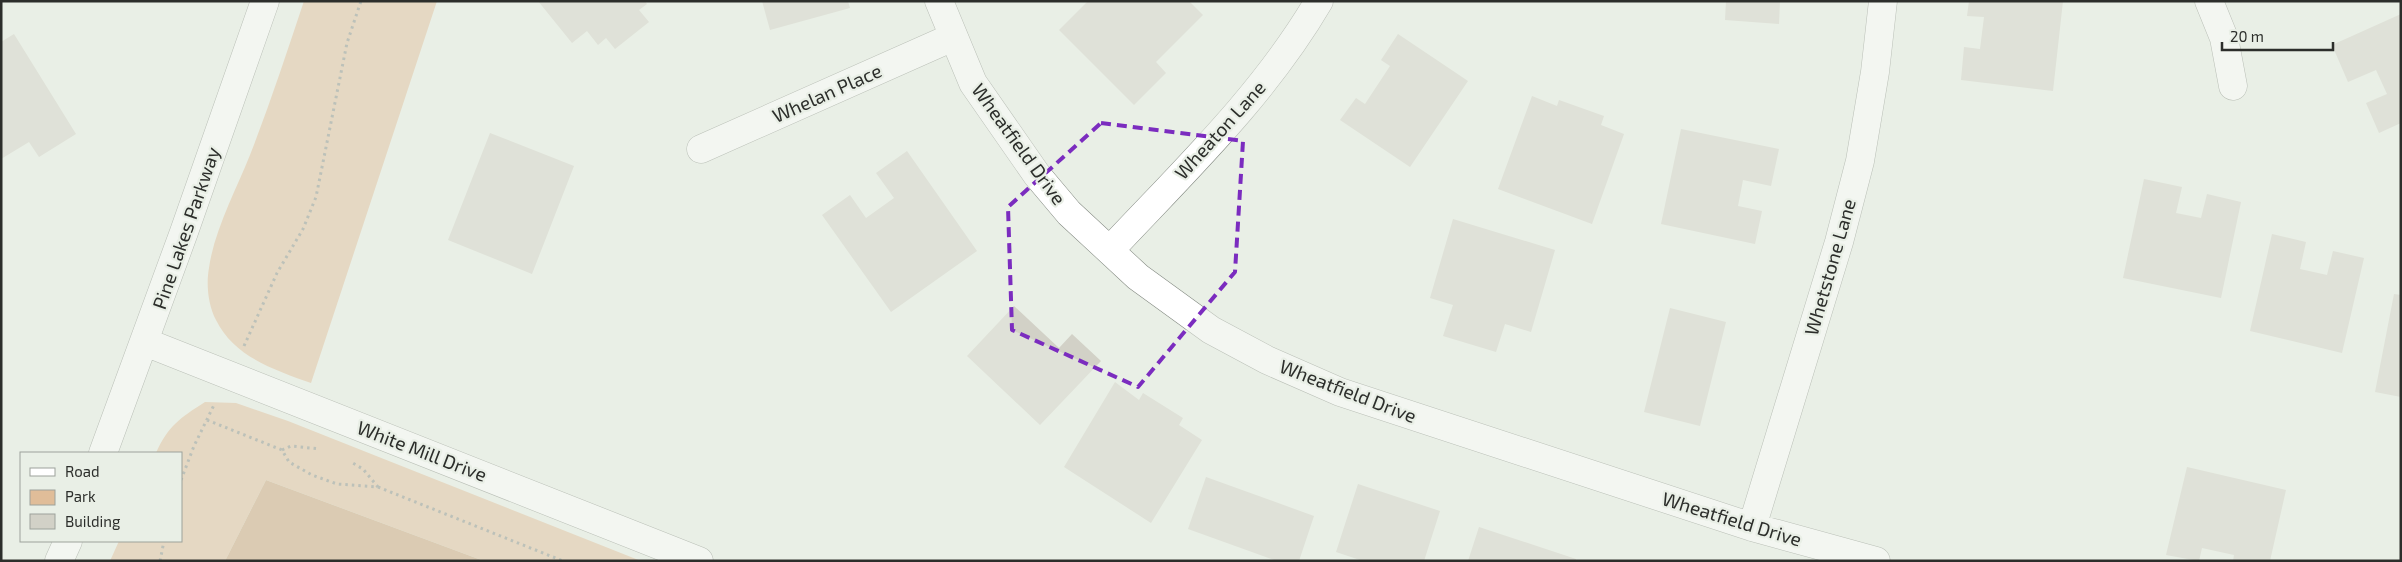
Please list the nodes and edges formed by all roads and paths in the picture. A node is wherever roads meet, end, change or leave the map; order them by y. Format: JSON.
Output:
{"nodes":[{"id":1,"x":264,"y":1,"type":"edge"},
{"id":2,"x":361,"y":1,"type":"edge"},
{"id":3,"x":939,"y":1,"type":"edge"},
{"id":4,"x":1319,"y":1,"type":"edge"},
{"id":5,"x":1883,"y":1,"type":"edge"},
{"id":6,"x":2209,"y":1,"type":"edge"},
{"id":7,"x":953,"y":38,"type":"junction"},
{"id":8,"x":2233,"y":86,"type":"dead end"},
{"id":9,"x":701,"y":149,"type":"dead end"},
{"id":10,"x":1110,"y":250,"type":"junction"},
{"id":11,"x":145,"y":342,"type":"junction"},
{"id":12,"x":242,"y":352,"type":"dead end"},
{"id":13,"x":217,"y":400,"type":"dead end"},
{"id":14,"x":206,"y":420,"type":"junction"},
{"id":15,"x":282,"y":450,"type":"junction"},
{"id":16,"x":326,"y":451,"type":"dead end"},
{"id":17,"x":104,"y":452,"type":"edge"},
{"id":18,"x":349,"y":460,"type":"dead end"},
{"id":19,"x":182,"y":477,"type":"edge"},
{"id":20,"x":378,"y":487,"type":"junction"},
{"id":21,"x":1752,"y":526,"type":"junction"},
{"id":22,"x":68,"y":542,"type":"edge"},
{"id":23,"x":164,"y":542,"type":"edge"},
{"id":24,"x":60,"y":561,"type":"edge"},
{"id":25,"x":160,"y":561,"type":"edge"},
{"id":26,"x":563,"y":561,"type":"edge"},
{"id":27,"x":698,"y":561,"type":"edge"},
{"id":28,"x":1876,"y":561,"type":"edge"}],
"edges":[{"from":1,"to":11,"type":"street","name":"Pine Lakes Parkway"},
{"from":2,"to":12,"type":"path"},
{"from":3,"to":7,"type":"street","name":"Wheatfield Drive"},
{"from":4,"to":10,"type":"street","name":"Wheaton Lane"},
{"from":5,"to":21,"type":"street","name":"Whetstone Lane"},
{"from":6,"to":8,"type":"street"},
{"from":7,"to":9,"type":"street","name":"Whelan Place"},
{"from":7,"to":10,"type":"street","name":"Wheatfield Drive"},
{"from":10,"to":21,"type":"street","name":"Wheatfield Drive"},
{"from":11,"to":17,"type":"street","name":"Pine Lakes Parkway"},
{"from":11,"to":27,"type":"street","name":"White Mill Drive"},
{"from":13,"to":14,"type":"path"},
{"from":14,"to":15,"type":"path"},
{"from":14,"to":19,"type":"path"},
{"from":15,"to":16,"type":"path"},
{"from":15,"to":20,"type":"path"},
{"from":18,"to":20,"type":"path"},
{"from":20,"to":26,"type":"path"},
{"from":21,"to":28,"type":"street","name":"Wheatfield Drive"},
{"from":22,"to":24,"type":"street"},
{"from":23,"to":25,"type":"path"}]}
